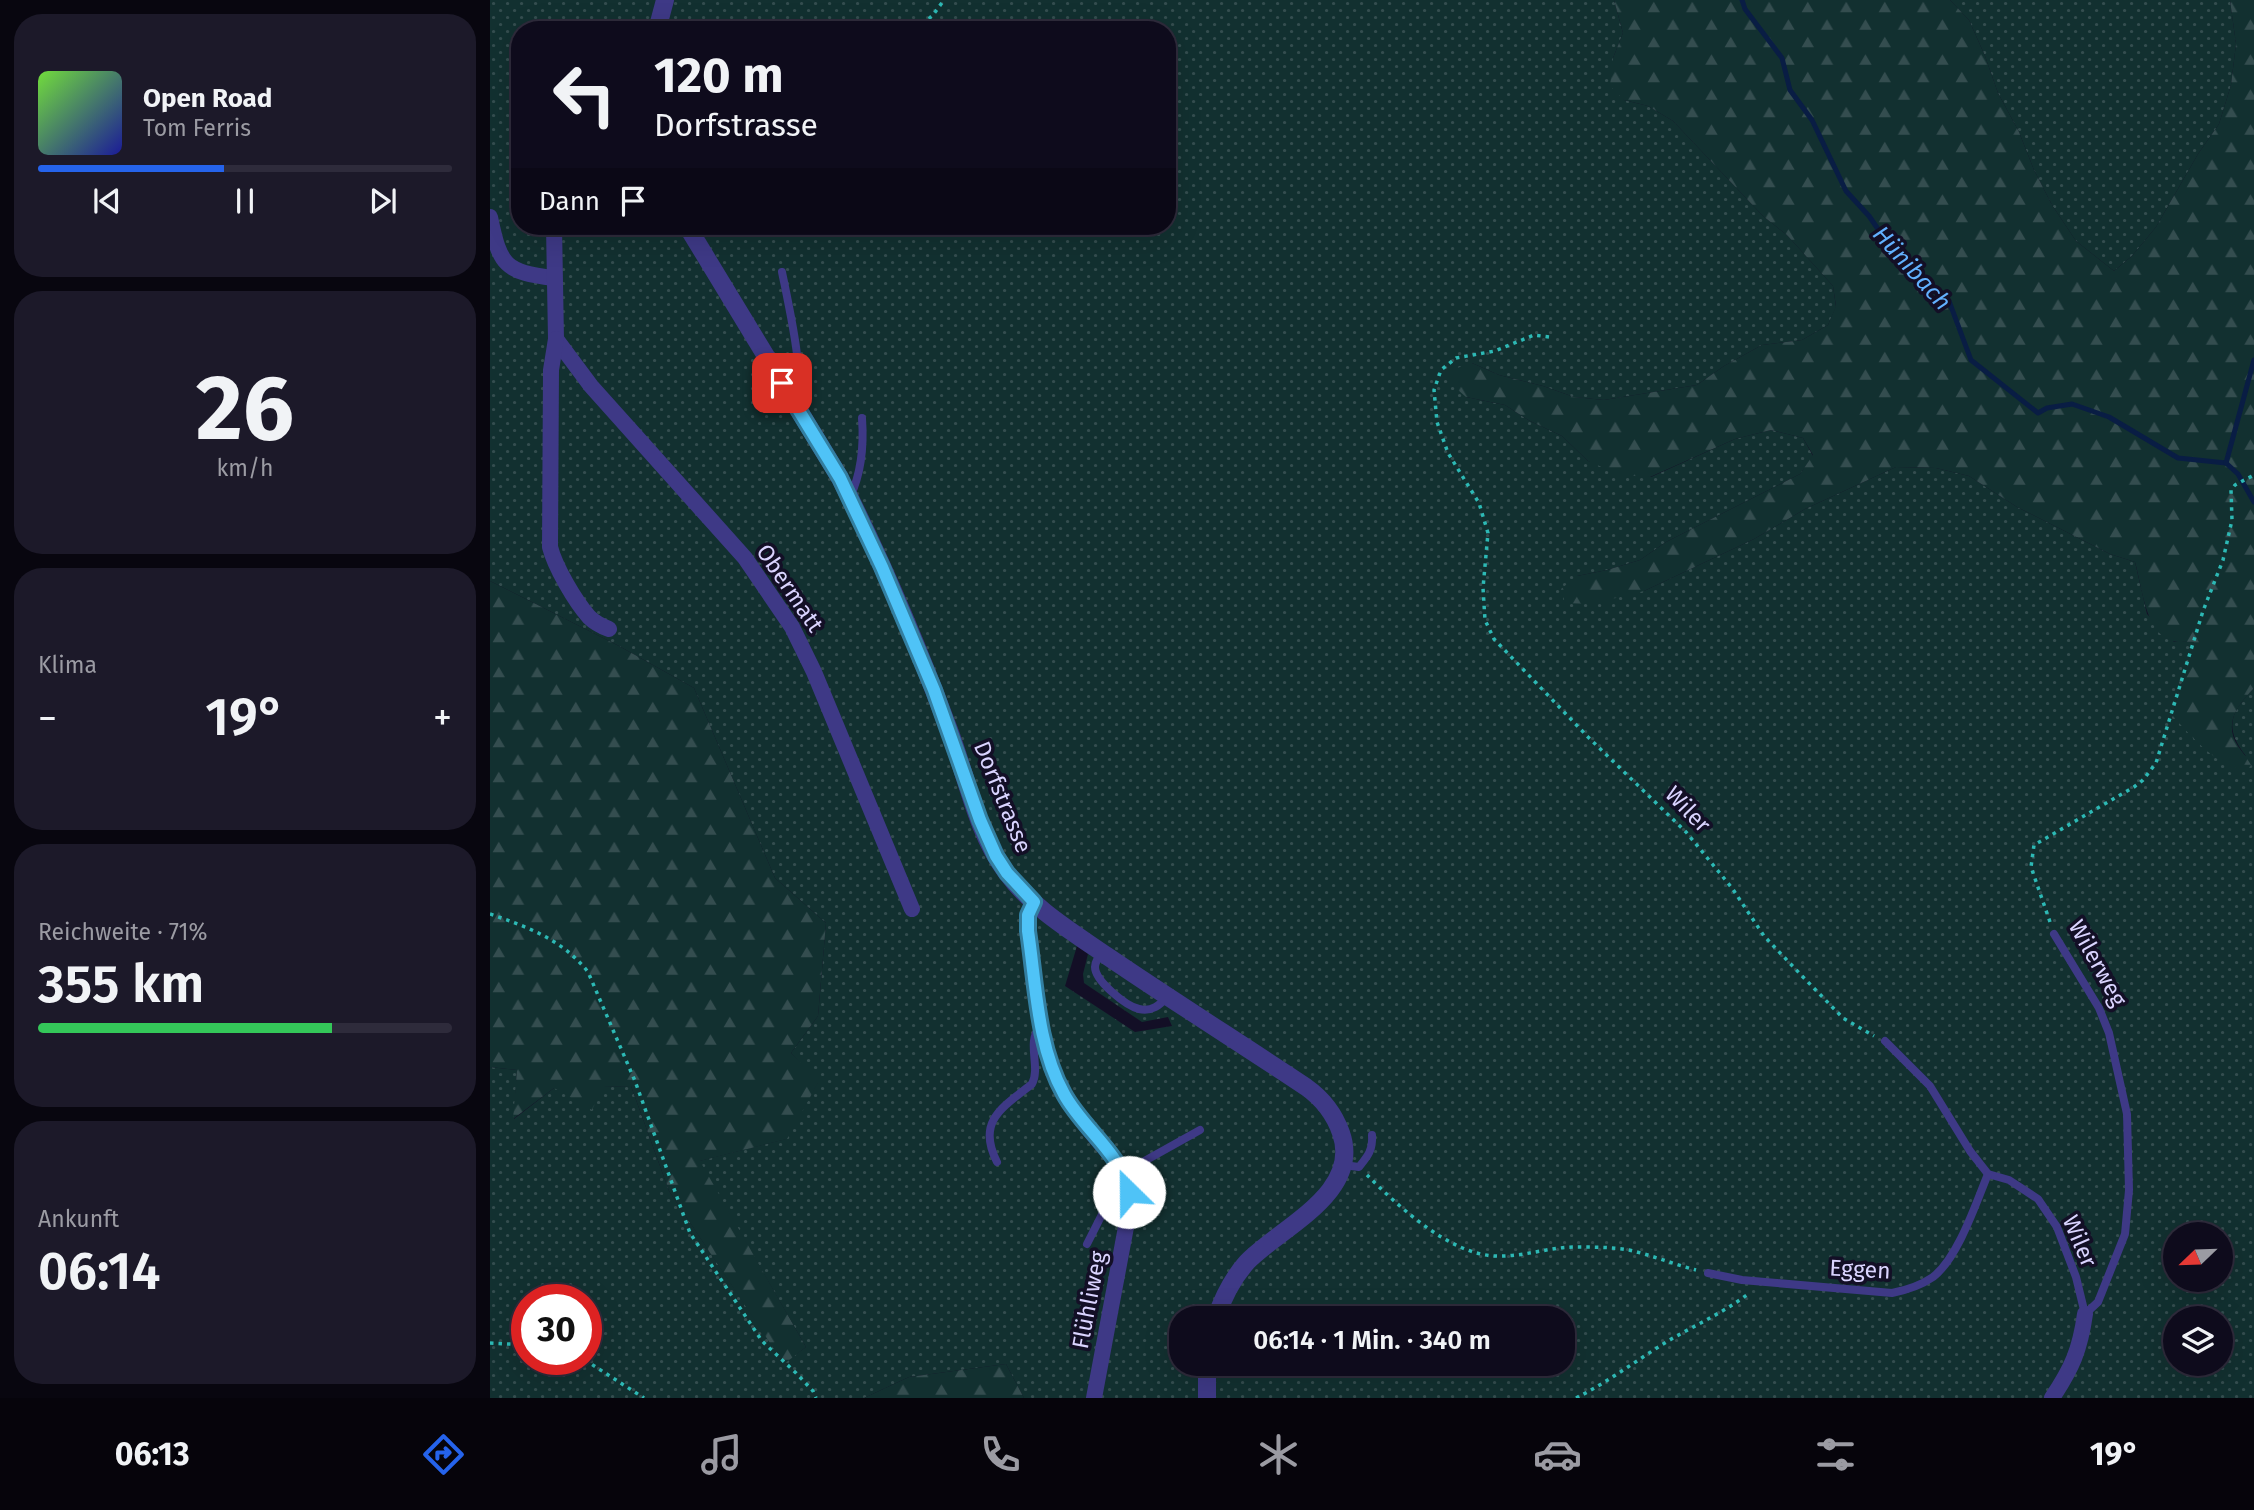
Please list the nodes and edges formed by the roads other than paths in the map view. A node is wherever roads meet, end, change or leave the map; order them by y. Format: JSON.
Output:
{"nodes":[{"id":1,"x":665,"y":0,"type":"edge"},
{"id":2,"x":659,"y":21,"type":"edge"},
{"id":3,"x":490,"y":217,"type":"edge"},
{"id":4,"x":554,"y":235,"type":"edge"},
{"id":5,"x":692,"y":235,"type":"edge"},
{"id":6,"x":782,"y":272,"type":"dead end"},
{"id":7,"x":554,"y":278,"type":"junction"},
{"id":8,"x":556,"y":339,"type":"junction"},
{"id":9,"x":796,"y":405,"type":"junction"},
{"id":10,"x":862,"y":418,"type":"dead end"},
{"id":11,"x":850,"y":498,"type":"junction"},
{"id":12,"x":608,"y":629,"type":"dead end"},
{"id":13,"x":1034,"y":902,"type":"junction"},
{"id":14,"x":912,"y":909,"type":"dead end"},
{"id":15,"x":2054,"y":934,"type":"road end"},
{"id":16,"x":1103,"y":952,"type":"junction"},
{"id":17,"x":1168,"y":996,"type":"junction"},
{"id":18,"x":1042,"y":1026,"type":"junction"},
{"id":19,"x":1885,"y":1041,"type":"road end"},
{"id":20,"x":1200,"y":1130,"type":"dead end"},
{"id":21,"x":1372,"y":1135,"type":"dead end"},
{"id":22,"x":998,"y":1162,"type":"dead end"},
{"id":23,"x":1351,"y":1166,"type":"junction"},
{"id":24,"x":1123,"y":1173,"type":"junction"},
{"id":25,"x":1988,"y":1174,"type":"junction"},
{"id":26,"x":1087,"y":1244,"type":"dead end"},
{"id":27,"x":1708,"y":1273,"type":"road end"},
{"id":28,"x":1220,"y":1306,"type":"edge"},
{"id":29,"x":2085,"y":1314,"type":"junction"},
{"id":30,"x":1207,"y":1376,"type":"edge"},
{"id":31,"x":1094,"y":1398,"type":"edge"},
{"id":32,"x":1207,"y":1398,"type":"edge"},
{"id":33,"x":2052,"y":1398,"type":"edge"}],
"edges":[{"from":1,"to":2,"type":"street"},
{"from":3,"to":7,"type":"street"},
{"from":4,"to":7,"type":"street"},
{"from":5,"to":9,"type":"street","name":"Dorfstrasse"},
{"from":6,"to":9,"type":"lane"},
{"from":7,"to":8,"type":"street"},
{"from":8,"to":12,"type":"street"},
{"from":8,"to":14,"type":"street","name":"Obermatt"},
{"from":9,"to":11,"type":"street","name":"Dorfstrasse"},
{"from":10,"to":11,"type":"lane"},
{"from":11,"to":13,"type":"street","name":"Dorfstrasse"},
{"from":13,"to":16,"type":"street","name":"Dorfstrasse"},
{"from":13,"to":18,"type":"street","name":"Flühliweg"},
{"from":15,"to":29,"type":"lane","name":"Wilerweg"},
{"from":16,"to":17,"type":"street","name":"Dorfstrasse"},
{"from":16,"to":17,"type":"lane"},
{"from":17,"to":23,"type":"street","name":"Dorfstrasse"},
{"from":18,"to":22,"type":"lane"},
{"from":18,"to":24,"type":"street","name":"Flühliweg"},
{"from":19,"to":25,"type":"lane"},
{"from":20,"to":24,"type":"lane"},
{"from":21,"to":23,"type":"lane"},
{"from":23,"to":28,"type":"street"},
{"from":24,"to":26,"type":"lane"},
{"from":24,"to":31,"type":"street","name":"Flühliweg"},
{"from":25,"to":27,"type":"lane","name":"Eggen"},
{"from":25,"to":29,"type":"lane","name":"Wiler"},
{"from":29,"to":33,"type":"street","name":"Wilerweg"},
{"from":30,"to":32,"type":"street"}]}
